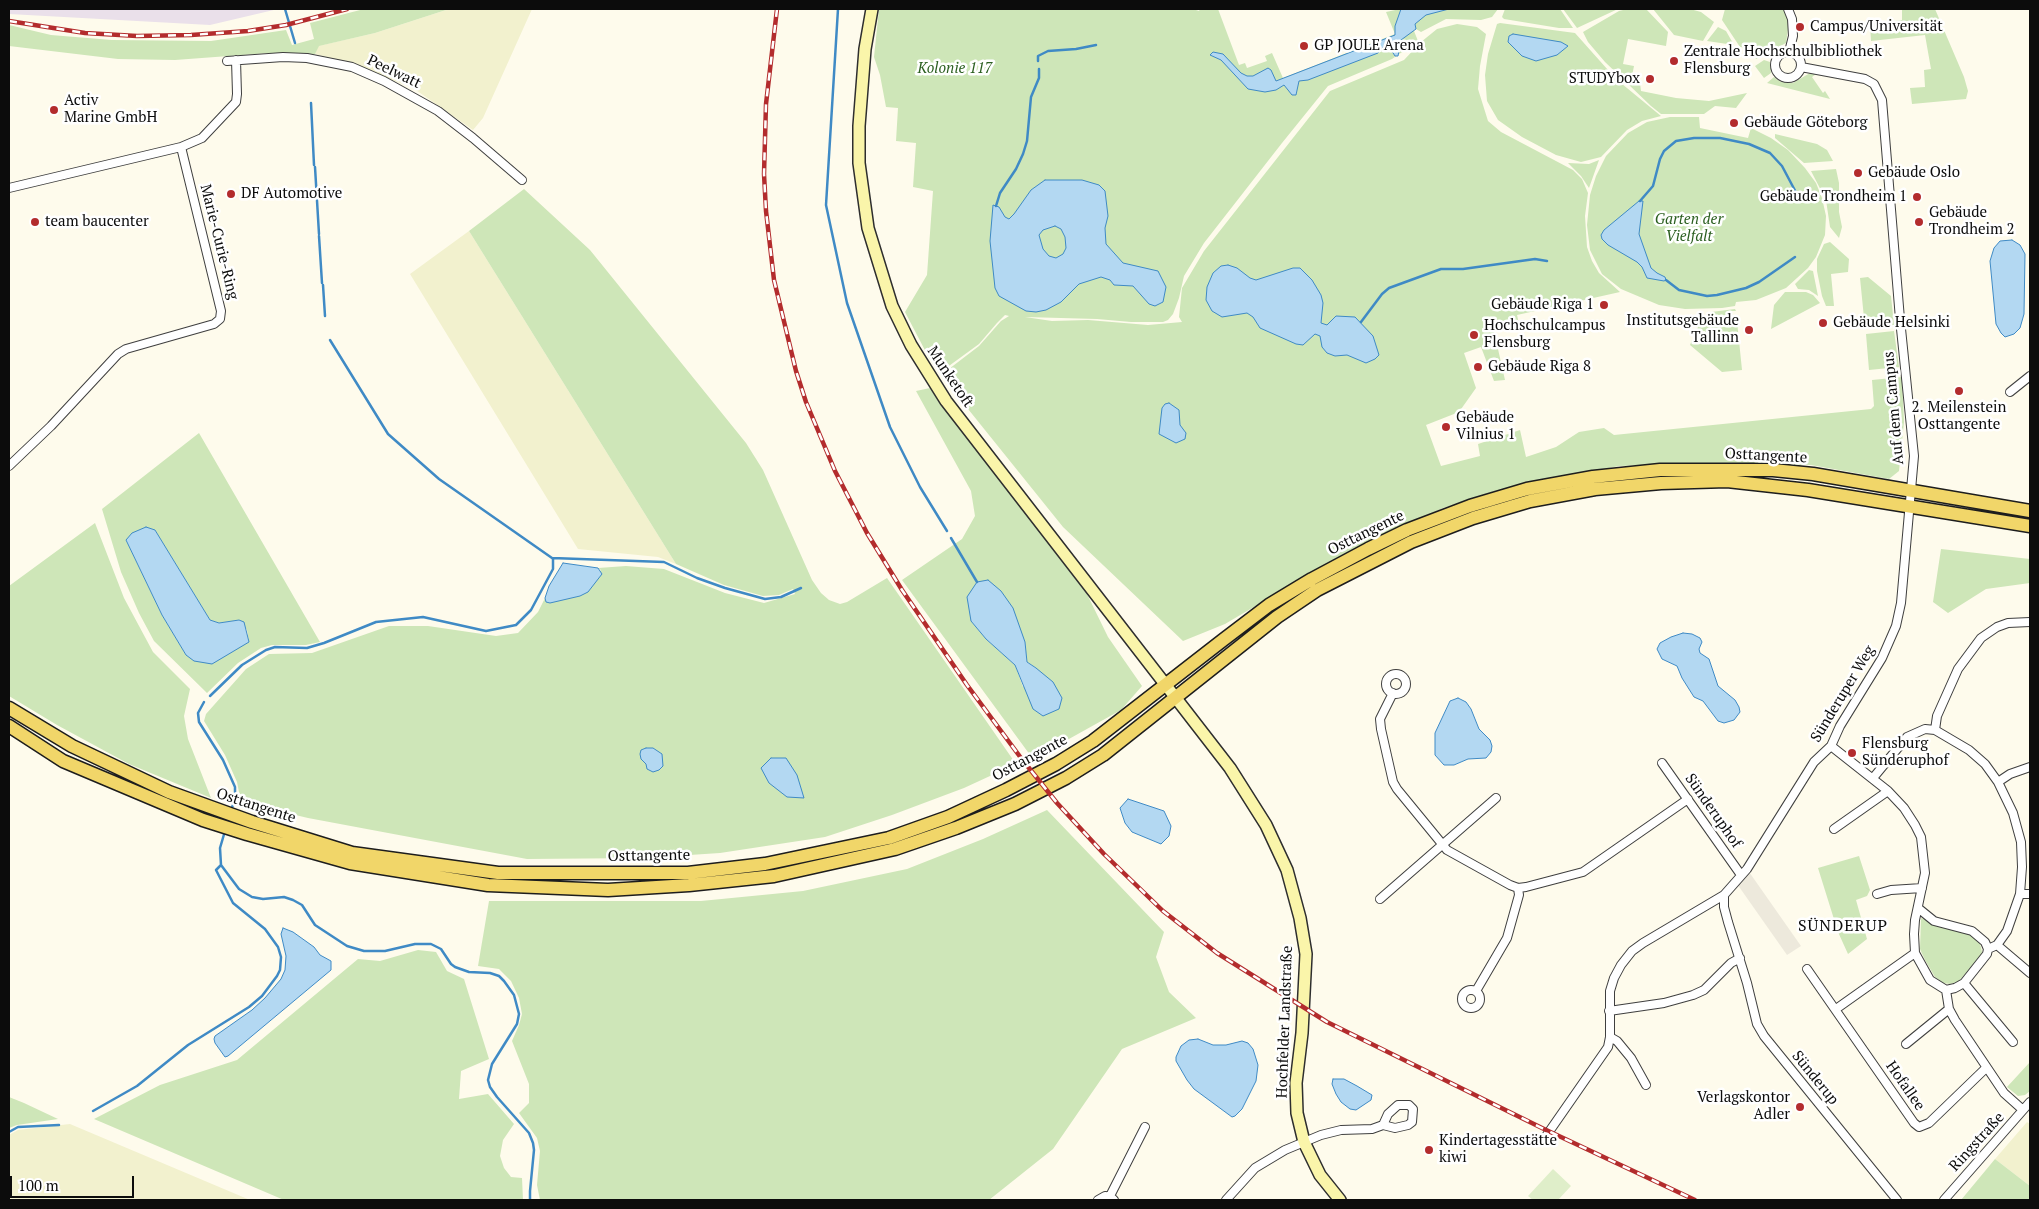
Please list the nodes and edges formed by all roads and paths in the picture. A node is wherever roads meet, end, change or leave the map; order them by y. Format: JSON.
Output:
{"nodes":[{"id":1,"x":872,"y":9,"type":"edge"},
{"id":2,"x":1788,"y":9,"type":"edge"},
{"id":3,"x":1789,"y":52,"type":"junction"},
{"id":4,"x":236,"y":60,"type":"junction"},
{"id":5,"x":227,"y":61,"type":"dead end"},
{"id":6,"x":1801,"y":67,"type":"junction"},
{"id":7,"x":181,"y":147,"type":"junction"},
{"id":8,"x":522,"y":180,"type":"dead end"},
{"id":9,"x":9,"y":188,"type":"edge"},
{"id":10,"x":2030,"y":376,"type":"edge"},
{"id":11,"x":2010,"y":392,"type":"dead end"},
{"id":12,"x":9,"y":466,"type":"edge"},
{"id":13,"x":1912,"y":492,"type":"junction"},
{"id":14,"x":1910,"y":508,"type":"junction"},
{"id":15,"x":2030,"y":510,"type":"edge"},
{"id":16,"x":2030,"y":526,"type":"edge"},
{"id":17,"x":2030,"y":622,"type":"edge"},
{"id":18,"x":1166,"y":684,"type":"junction"},
{"id":19,"x":1393,"y":693,"type":"dead end"},
{"id":20,"x":1177,"y":698,"type":"junction"},
{"id":21,"x":9,"y":708,"type":"edge"},
{"id":22,"x":9,"y":726,"type":"edge"},
{"id":23,"x":1935,"y":730,"type":"junction"},
{"id":24,"x":1831,"y":746,"type":"junction"},
{"id":25,"x":1662,"y":763,"type":"dead end"},
{"id":26,"x":2030,"y":767,"type":"edge"},
{"id":27,"x":1873,"y":778,"type":"junction"},
{"id":28,"x":1998,"y":782,"type":"junction"},
{"id":29,"x":1888,"y":791,"type":"junction"},
{"id":30,"x":1496,"y":798,"type":"dead end"},
{"id":31,"x":1688,"y":799,"type":"junction"},
{"id":32,"x":1834,"y":829,"type":"dead end"},
{"id":33,"x":2030,"y":840,"type":"edge"},
{"id":34,"x":2020,"y":842,"type":"junction"},
{"id":35,"x":1442,"y":844,"type":"junction"},
{"id":36,"x":1741,"y":875,"type":"junction"},
{"id":37,"x":1518,"y":888,"type":"junction"},
{"id":38,"x":1922,"y":888,"type":"junction"},
{"id":39,"x":1877,"y":894,"type":"dead end"},
{"id":40,"x":2020,"y":894,"type":"junction"},
{"id":41,"x":2030,"y":894,"type":"edge"},
{"id":42,"x":1724,"y":895,"type":"junction"},
{"id":43,"x":1380,"y":899,"type":"dead end"},
{"id":44,"x":1918,"y":908,"type":"junction"},
{"id":45,"x":1997,"y":945,"type":"junction"},
{"id":46,"x":1988,"y":948,"type":"junction"},
{"id":47,"x":1915,"y":953,"type":"junction"},
{"id":48,"x":1740,"y":958,"type":"junction"},
{"id":49,"x":1807,"y":968,"type":"dead end"},
{"id":50,"x":2030,"y":973,"type":"edge"},
{"id":51,"x":1964,"y":983,"type":"junction"},
{"id":52,"x":1946,"y":990,"type":"junction"},
{"id":53,"x":1476,"y":991,"type":"dead end"},
{"id":54,"x":1836,"y":1009,"type":"junction"},
{"id":55,"x":1949,"y":1009,"type":"junction"},
{"id":56,"x":1609,"y":1011,"type":"junction"},
{"id":57,"x":1610,"y":1037,"type":"junction"},
{"id":58,"x":2013,"y":1042,"type":"dead end"},
{"id":59,"x":1906,"y":1044,"type":"dead end"},
{"id":60,"x":1986,"y":1068,"type":"junction"},
{"id":61,"x":1646,"y":1085,"type":"dead end"},
{"id":62,"x":2030,"y":1102,"type":"edge"},
{"id":63,"x":2023,"y":1110,"type":"junction"},
{"id":64,"x":1383,"y":1125,"type":"dead end"},
{"id":65,"x":1145,"y":1127,"type":"dead end"},
{"id":66,"x":1544,"y":1139,"type":"dead end"},
{"id":67,"x":1304,"y":1142,"type":"junction"},
{"id":68,"x":1112,"y":1198,"type":"edge"},
{"id":69,"x":1098,"y":1200,"type":"edge"},
{"id":70,"x":1226,"y":1200,"type":"edge"},
{"id":71,"x":1340,"y":1200,"type":"edge"},
{"id":72,"x":1897,"y":1200,"type":"edge"},
{"id":73,"x":1944,"y":1200,"type":"edge"}],
"edges":[{"from":1,"to":18,"type":"street","name":"Munketoft"},
{"from":2,"to":3,"type":"street"},
{"from":3,"to":6,"type":"street"},
{"from":3,"to":6,"type":"street"},
{"from":4,"to":5,"type":"street","name":"Peelwatt"},
{"from":4,"to":7,"type":"street"},
{"from":4,"to":8,"type":"street","name":"Peelwatt"},
{"from":6,"to":13,"type":"street","name":"Auf dem Campus"},
{"from":7,"to":9,"type":"street"},
{"from":7,"to":12,"type":"street","name":"Marie-Curie-Ring"},
{"from":10,"to":11,"type":"street"},
{"from":13,"to":14,"type":"street","name":"Auf dem Campus"},
{"from":13,"to":15,"type":"main road","name":"Osttangente"},
{"from":13,"to":18,"type":"main road","name":"Osttangente"},
{"from":14,"to":16,"type":"main road","name":"Osttangente"},
{"from":14,"to":20,"type":"main road","name":"Osttangente"},
{"from":14,"to":24,"type":"street","name":"Sünderuper Weg"},
{"from":17,"to":23,"type":"street"},
{"from":18,"to":20,"type":"street","name":"Munketoft"},
{"from":18,"to":21,"type":"main road","name":"Osttangente"},
{"from":19,"to":35,"type":"street"},
{"from":20,"to":22,"type":"main road","name":"Osttangente"},
{"from":20,"to":67,"type":"street","name":"Hochfelder Landstraße"},
{"from":23,"to":27,"type":"street"},
{"from":23,"to":28,"type":"street"},
{"from":24,"to":27,"type":"street"},
{"from":24,"to":36,"type":"street","name":"Sünderuper Weg"},
{"from":25,"to":31,"type":"street","name":"Sünderuphof"},
{"from":26,"to":28,"type":"street"},
{"from":27,"to":29,"type":"street"},
{"from":28,"to":34,"type":"street"},
{"from":29,"to":32,"type":"street"},
{"from":29,"to":38,"type":"street"},
{"from":30,"to":35,"type":"street"},
{"from":31,"to":36,"type":"street","name":"Sünderuphof"},
{"from":31,"to":37,"type":"street"},
{"from":33,"to":34,"type":"street"},
{"from":34,"to":40,"type":"street"},
{"from":35,"to":37,"type":"street"},
{"from":35,"to":43,"type":"street"},
{"from":36,"to":42,"type":"street","name":"Sünderuper Weg"},
{"from":37,"to":53,"type":"street"},
{"from":38,"to":39,"type":"street"},
{"from":38,"to":44,"type":"street"},
{"from":40,"to":41,"type":"street"},
{"from":40,"to":45,"type":"street"},
{"from":42,"to":48,"type":"street","name":"Sünderup"},
{"from":42,"to":56,"type":"street"},
{"from":44,"to":46,"type":"street"},
{"from":44,"to":47,"type":"street"},
{"from":45,"to":46,"type":"street"},
{"from":45,"to":50,"type":"street"},
{"from":46,"to":51,"type":"street"},
{"from":47,"to":52,"type":"street"},
{"from":47,"to":54,"type":"street"},
{"from":48,"to":56,"type":"street"},
{"from":48,"to":72,"type":"street","name":"Sünderup"},
{"from":49,"to":54,"type":"street","name":"Hofallee"},
{"from":51,"to":52,"type":"street"},
{"from":51,"to":58,"type":"street"},
{"from":52,"to":55,"type":"street"},
{"from":54,"to":60,"type":"street","name":"Hofallee"},
{"from":55,"to":59,"type":"street"},
{"from":55,"to":60,"type":"street"},
{"from":56,"to":57,"type":"street"},
{"from":57,"to":61,"type":"street"},
{"from":57,"to":66,"type":"street"},
{"from":60,"to":63,"type":"street"},
{"from":62,"to":63,"type":"street","name":"Ringstraße"},
{"from":63,"to":73,"type":"street","name":"Ringstraße"},
{"from":64,"to":67,"type":"street"},
{"from":65,"to":68,"type":"street"},
{"from":67,"to":70,"type":"street"},
{"from":67,"to":71,"type":"street","name":"Hochfelder Landstraße"},
{"from":68,"to":69,"type":"street"}]}
